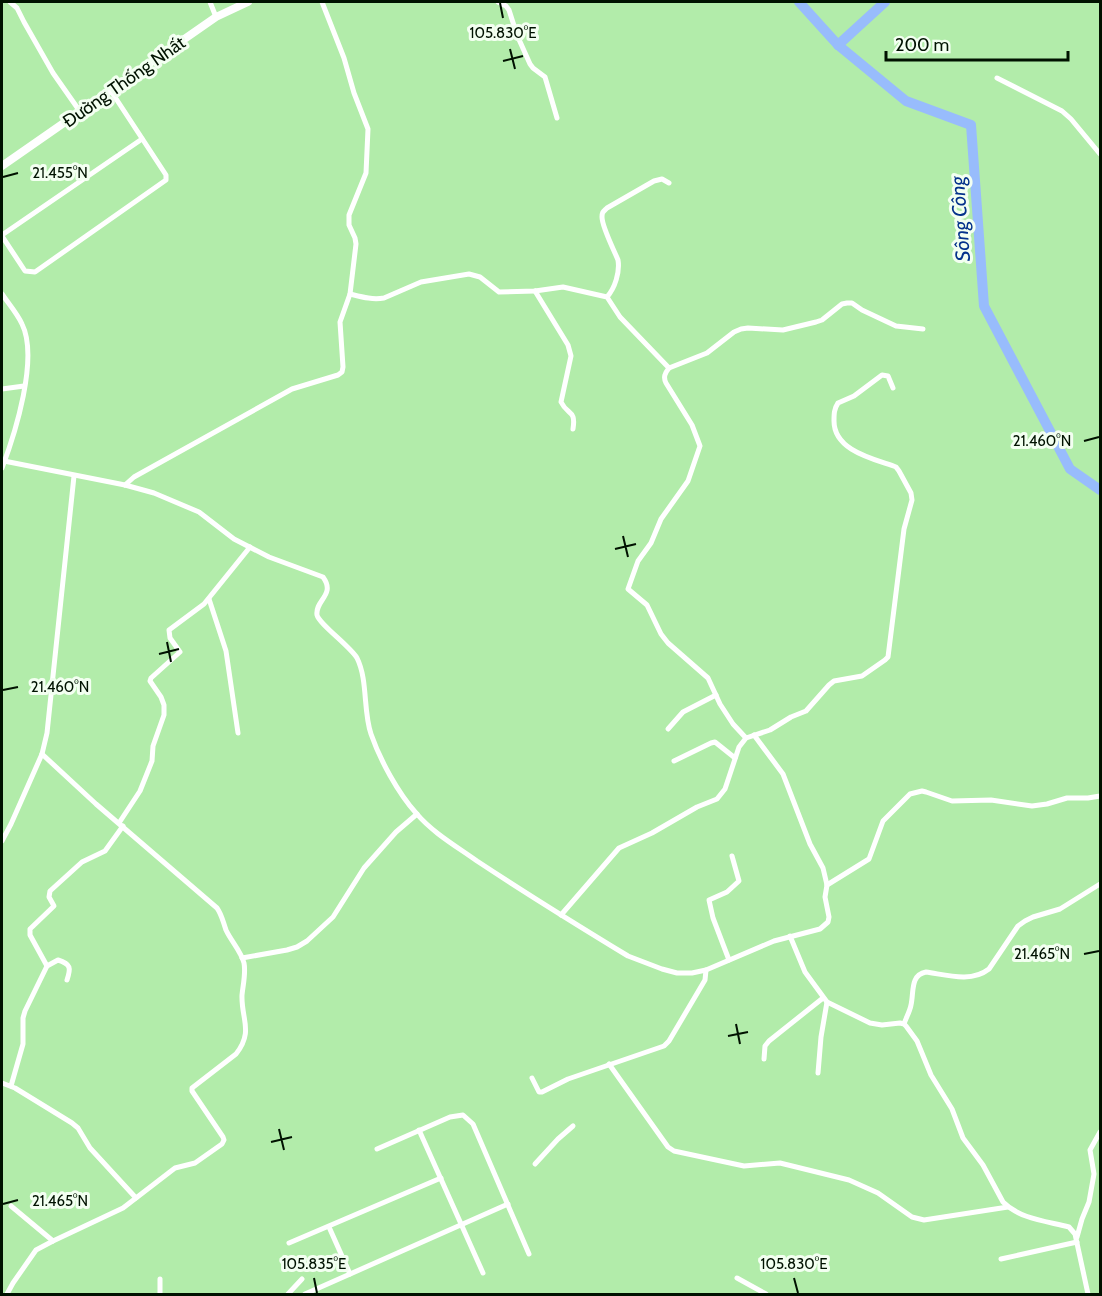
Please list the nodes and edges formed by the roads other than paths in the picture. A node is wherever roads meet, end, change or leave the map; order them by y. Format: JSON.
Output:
{"nodes":[{"id":1,"x":10,"y":2,"type":"edge"},
{"id":2,"x":210,"y":2,"type":"edge"},
{"id":3,"x":248,"y":2,"type":"edge"},
{"id":4,"x":322,"y":2,"type":"edge"},
{"id":5,"x":498,"y":2,"type":"edge"},
{"id":6,"x":216,"y":17,"type":"junction"},
{"id":7,"x":997,"y":78,"type":"dead end"},
{"id":8,"x":111,"y":91,"type":"junction"},
{"id":9,"x":81,"y":113,"type":"junction"},
{"id":10,"x":557,"y":118,"type":"dead end"},
{"id":11,"x":142,"y":139,"type":"junction"},
{"id":12,"x":1101,"y":154,"type":"edge"},
{"id":13,"x":2,"y":166,"type":"edge"},
{"id":14,"x":669,"y":183,"type":"dead end"},
{"id":15,"x":2,"y":236,"type":"edge"},
{"id":16,"x":535,"y":291,"type":"junction"},
{"id":17,"x":2,"y":294,"type":"edge"},
{"id":18,"x":350,"y":294,"type":"junction"},
{"id":19,"x":607,"y":297,"type":"junction"},
{"id":20,"x":923,"y":329,"type":"dead end"},
{"id":21,"x":669,"y":368,"type":"junction"},
{"id":22,"x":24,"y":386,"type":"junction"},
{"id":23,"x":893,"y":388,"type":"dead end"},
{"id":24,"x":2,"y":389,"type":"edge"},
{"id":25,"x":573,"y":429,"type":"dead end"},
{"id":26,"x":4,"y":461,"type":"junction"},
{"id":27,"x":2,"y":468,"type":"edge"},
{"id":28,"x":74,"y":476,"type":"junction"},
{"id":29,"x":125,"y":485,"type":"junction"},
{"id":30,"x":250,"y":548,"type":"junction"},
{"id":31,"x":209,"y":599,"type":"junction"},
{"id":32,"x":716,"y":695,"type":"junction"},
{"id":33,"x":669,"y":729,"type":"dead end"},
{"id":34,"x":238,"y":733,"type":"dead end"},
{"id":35,"x":754,"y":735,"type":"junction"},
{"id":36,"x":746,"y":738,"type":"junction"},
{"id":37,"x":42,"y":754,"type":"junction"},
{"id":38,"x":735,"y":758,"type":"junction"},
{"id":39,"x":674,"y":761,"type":"dead end"},
{"id":40,"x":1101,"y":796,"type":"edge"},
{"id":41,"x":417,"y":814,"type":"junction"},
{"id":42,"x":121,"y":825,"type":"junction"},
{"id":43,"x":2,"y":841,"type":"edge"},
{"id":44,"x":732,"y":856,"type":"dead end"},
{"id":45,"x":1101,"y":884,"type":"edge"},
{"id":46,"x":826,"y":885,"type":"junction"},
{"id":47,"x":561,"y":915,"type":"junction"},
{"id":48,"x":790,"y":936,"type":"junction"},
{"id":49,"x":242,"y":958,"type":"junction"},
{"id":50,"x":729,"y":960,"type":"junction"},
{"id":51,"x":47,"y":966,"type":"junction"},
{"id":52,"x":706,"y":969,"type":"junction"},
{"id":53,"x":67,"y":980,"type":"dead end"},
{"id":54,"x":825,"y":1000,"type":"junction"},
{"id":55,"x":904,"y":1024,"type":"junction"},
{"id":56,"x":764,"y":1059,"type":"dead end"},
{"id":57,"x":609,"y":1064,"type":"junction"},
{"id":58,"x":818,"y":1073,"type":"dead end"},
{"id":59,"x":532,"y":1078,"type":"dead end"},
{"id":60,"x":2,"y":1083,"type":"edge"},
{"id":61,"x":11,"y":1086,"type":"junction"},
{"id":62,"x":573,"y":1126,"type":"dead end"},
{"id":63,"x":419,"y":1130,"type":"junction"},
{"id":64,"x":1101,"y":1132,"type":"edge"},
{"id":65,"x":377,"y":1149,"type":"dead end"},
{"id":66,"x":535,"y":1164,"type":"dead end"},
{"id":67,"x":441,"y":1178,"type":"junction"},
{"id":68,"x":136,"y":1198,"type":"junction"},
{"id":69,"x":508,"y":1204,"type":"junction"},
{"id":70,"x":12,"y":1206,"type":"dead end"},
{"id":71,"x":1008,"y":1207,"type":"junction"},
{"id":72,"x":462,"y":1226,"type":"junction"},
{"id":73,"x":329,"y":1227,"type":"junction"},
{"id":74,"x":1076,"y":1240,"type":"junction"},
{"id":75,"x":53,"y":1241,"type":"junction"},
{"id":76,"x":290,"y":1243,"type":"dead end"},
{"id":77,"x":529,"y":1254,"type":"dead end"},
{"id":78,"x":1001,"y":1259,"type":"dead end"},
{"id":79,"x":483,"y":1273,"type":"dead end"},
{"id":80,"x":350,"y":1274,"type":"junction"},
{"id":81,"x":737,"y":1278,"type":"dead end"},
{"id":82,"x":302,"y":1279,"type":"dead end"},
{"id":83,"x":160,"y":1280,"type":"dead end"},
{"id":84,"x":7,"y":1294,"type":"edge"},
{"id":85,"x":160,"y":1294,"type":"edge"},
{"id":86,"x":288,"y":1294,"type":"edge"},
{"id":87,"x":304,"y":1294,"type":"edge"},
{"id":88,"x":766,"y":1294,"type":"edge"},
{"id":89,"x":1088,"y":1294,"type":"edge"}],
"edges":[{"from":1,"to":9,"type":"street"},
{"from":2,"to":6,"type":"street"},
{"from":3,"to":6,"type":"street","name":"Đường Thống Nhất"},
{"from":4,"to":18,"type":"street"},
{"from":5,"to":10,"type":"street"},
{"from":6,"to":8,"type":"street","name":"Đường Thống Nhất"},
{"from":7,"to":12,"type":"street"},
{"from":8,"to":9,"type":"street","name":"Đường Thống Nhất"},
{"from":8,"to":11,"type":"street"},
{"from":9,"to":13,"type":"street","name":"Đường Thống Nhất"},
{"from":11,"to":15,"type":"street"},
{"from":11,"to":15,"type":"street"},
{"from":14,"to":19,"type":"street"},
{"from":16,"to":18,"type":"street"},
{"from":16,"to":19,"type":"street"},
{"from":16,"to":25,"type":"street"},
{"from":17,"to":22,"type":"street"},
{"from":18,"to":29,"type":"street"},
{"from":19,"to":21,"type":"street"},
{"from":20,"to":21,"type":"street"},
{"from":21,"to":32,"type":"street"},
{"from":22,"to":24,"type":"street"},
{"from":22,"to":26,"type":"street"},
{"from":23,"to":35,"type":"street"},
{"from":26,"to":27,"type":"street"},
{"from":26,"to":28,"type":"street"},
{"from":28,"to":29,"type":"street"},
{"from":28,"to":37,"type":"street"},
{"from":29,"to":30,"type":"street"},
{"from":30,"to":31,"type":"street"},
{"from":30,"to":41,"type":"street"},
{"from":31,"to":34,"type":"street"},
{"from":31,"to":42,"type":"street"},
{"from":32,"to":33,"type":"street"},
{"from":32,"to":36,"type":"street"},
{"from":35,"to":36,"type":"street"},
{"from":35,"to":46,"type":"street"},
{"from":36,"to":38,"type":"street"},
{"from":37,"to":42,"type":"street"},
{"from":37,"to":43,"type":"street"},
{"from":38,"to":39,"type":"street"},
{"from":38,"to":47,"type":"street"},
{"from":40,"to":46,"type":"street"},
{"from":41,"to":47,"type":"street"},
{"from":41,"to":49,"type":"street"},
{"from":42,"to":49,"type":"street"},
{"from":42,"to":51,"type":"street"},
{"from":44,"to":50,"type":"street"},
{"from":45,"to":55,"type":"street"},
{"from":46,"to":48,"type":"street"},
{"from":47,"to":52,"type":"street"},
{"from":48,"to":50,"type":"street"},
{"from":48,"to":54,"type":"street"},
{"from":49,"to":68,"type":"street"},
{"from":50,"to":52,"type":"street"},
{"from":51,"to":53,"type":"street"},
{"from":51,"to":61,"type":"street"},
{"from":52,"to":57,"type":"street"},
{"from":54,"to":55,"type":"street"},
{"from":54,"to":56,"type":"street"},
{"from":54,"to":58,"type":"street"},
{"from":55,"to":71,"type":"street"},
{"from":57,"to":59,"type":"street"},
{"from":57,"to":71,"type":"street"},
{"from":60,"to":61,"type":"street"},
{"from":61,"to":68,"type":"street"},
{"from":62,"to":66,"type":"street"},
{"from":63,"to":65,"type":"street"},
{"from":63,"to":67,"type":"street"},
{"from":63,"to":69,"type":"street"},
{"from":64,"to":74,"type":"street"},
{"from":67,"to":72,"type":"street"},
{"from":67,"to":73,"type":"street"},
{"from":68,"to":75,"type":"street"},
{"from":69,"to":72,"type":"street"},
{"from":69,"to":77,"type":"street"},
{"from":70,"to":75,"type":"street"},
{"from":71,"to":74,"type":"street"},
{"from":72,"to":79,"type":"street"},
{"from":72,"to":80,"type":"street"},
{"from":73,"to":76,"type":"street"},
{"from":73,"to":80,"type":"street"},
{"from":74,"to":78,"type":"street"},
{"from":74,"to":89,"type":"street"},
{"from":75,"to":84,"type":"street"},
{"from":80,"to":87,"type":"street"},
{"from":81,"to":88,"type":"street"},
{"from":82,"to":86,"type":"street"},
{"from":83,"to":85,"type":"street"}]}
